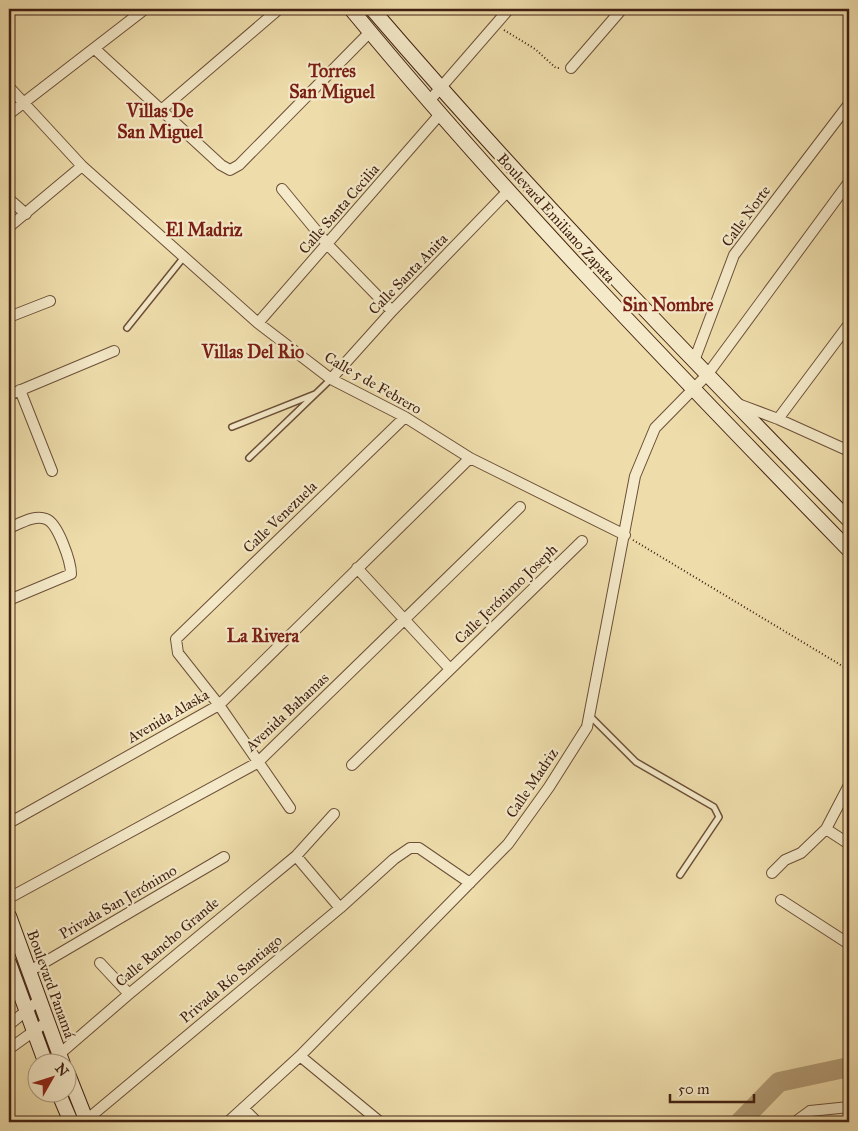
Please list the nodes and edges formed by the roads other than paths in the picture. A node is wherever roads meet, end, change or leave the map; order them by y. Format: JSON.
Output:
{"nodes":[{"id":1,"x":145,"y":9,"type":"edge"},
{"id":2,"x":279,"y":9,"type":"edge"},
{"id":3,"x":351,"y":9,"type":"edge"},
{"id":4,"x":372,"y":9,"type":"edge"},
{"id":5,"x":509,"y":9,"type":"edge"},
{"id":6,"x":622,"y":9,"type":"edge"},
{"id":7,"x":370,"y":32,"type":"junction"},
{"id":8,"x":94,"y":49,"type":"junction"},
{"id":9,"x":571,"y":68,"type":"road end"},
{"id":10,"x":9,"y":87,"type":"edge"},
{"id":11,"x":441,"y":89,"type":"junction"},
{"id":12,"x":430,"y":100,"type":"junction"},
{"id":13,"x":23,"y":102,"type":"junction"},
{"id":14,"x":849,"y":104,"type":"edge"},
{"id":15,"x":160,"y":111,"type":"junction"},
{"id":16,"x":442,"y":113,"type":"junction"},
{"id":17,"x":9,"y":114,"type":"edge"},
{"id":18,"x":82,"y":166,"type":"junction"},
{"id":19,"x":849,"y":182,"type":"edge"},
{"id":20,"x":282,"y":190,"type":"dead end"},
{"id":21,"x":508,"y":191,"type":"junction"},
{"id":22,"x":9,"y":199,"type":"edge"},
{"id":23,"x":26,"y":214,"type":"junction"},
{"id":24,"x":9,"y":227,"type":"edge"},
{"id":25,"x":328,"y":245,"type":"junction"},
{"id":26,"x":184,"y":257,"type":"junction"},
{"id":27,"x":50,"y":301,"type":"dead end"},
{"id":28,"x":392,"y":311,"type":"junction"},
{"id":29,"x":9,"y":317,"type":"edge"},
{"id":30,"x":258,"y":323,"type":"junction"},
{"id":31,"x":849,"y":324,"type":"edge"},
{"id":32,"x":127,"y":328,"type":"dead end"},
{"id":33,"x":114,"y":352,"type":"dead end"},
{"id":34,"x":694,"y":361,"type":"junction"},
{"id":35,"x":707,"y":375,"type":"junction"},
{"id":36,"x":331,"y":379,"type":"junction"},
{"id":37,"x":692,"y":389,"type":"junction"},
{"id":38,"x":20,"y":390,"type":"junction"},
{"id":39,"x":317,"y":392,"type":"junction"},
{"id":40,"x":9,"y":395,"type":"edge"},
{"id":41,"x":734,"y":403,"type":"junction"},
{"id":42,"x":404,"y":417,"type":"junction"},
{"id":43,"x":778,"y":419,"type":"junction"},
{"id":44,"x":232,"y":427,"type":"dead end"},
{"id":45,"x":849,"y":451,"type":"edge"},
{"id":46,"x":248,"y":458,"type":"dead end"},
{"id":47,"x":470,"y":458,"type":"junction"},
{"id":48,"x":52,"y":471,"type":"dead end"},
{"id":49,"x":520,"y":507,"type":"dead end"},
{"id":50,"x":849,"y":520,"type":"edge"},
{"id":51,"x":9,"y":528,"type":"edge"},
{"id":52,"x":624,"y":535,"type":"junction"},
{"id":53,"x":582,"y":541,"type":"dead end"},
{"id":54,"x":849,"y":550,"type":"edge"},
{"id":55,"x":357,"y":568,"type":"junction"},
{"id":56,"x":9,"y":600,"type":"edge"},
{"id":57,"x":405,"y":621,"type":"junction"},
{"id":58,"x":450,"y":669,"type":"junction"},
{"id":59,"x":219,"y":705,"type":"junction"},
{"id":60,"x":589,"y":714,"type":"junction"},
{"id":61,"x":258,"y":763,"type":"junction"},
{"id":62,"x":352,"y":765,"type":"dead end"},
{"id":63,"x":849,"y":785,"type":"edge"},
{"id":64,"x":290,"y":808,"type":"dead end"},
{"id":65,"x":334,"y":814,"type":"dead end"},
{"id":66,"x":9,"y":823,"type":"edge"},
{"id":67,"x":826,"y":828,"type":"junction"},
{"id":68,"x":849,"y":844,"type":"edge"},
{"id":69,"x":296,"y":856,"type":"junction"},
{"id":70,"x":224,"y":857,"type":"dead end"},
{"id":71,"x":772,"y":873,"type":"dead end"},
{"id":72,"x":680,"y":875,"type":"dead end"},
{"id":73,"x":470,"y":883,"type":"junction"},
{"id":74,"x":9,"y":898,"type":"edge"},
{"id":75,"x":781,"y":900,"type":"dead end"},
{"id":76,"x":340,"y":908,"type":"junction"},
{"id":77,"x":9,"y":916,"type":"edge"},
{"id":78,"x":849,"y":944,"type":"edge"},
{"id":79,"x":9,"y":963,"type":"edge"},
{"id":80,"x":100,"y":963,"type":"dead end"},
{"id":81,"x":28,"y":972,"type":"junction"},
{"id":82,"x":129,"y":994,"type":"junction"},
{"id":83,"x":39,"y":1000,"type":"junction"},
{"id":84,"x":26,"y":1011,"type":"junction"},
{"id":85,"x":48,"y":1021,"type":"junction"},
{"id":86,"x":9,"y":1025,"type":"edge"},
{"id":87,"x":33,"y":1032,"type":"junction"},
{"id":88,"x":9,"y":1049,"type":"edge"},
{"id":89,"x":43,"y":1054,"type":"edge"},
{"id":90,"x":59,"y":1054,"type":"edge"},
{"id":91,"x":66,"y":1054,"type":"edge"},
{"id":92,"x":300,"y":1056,"type":"junction"},
{"id":93,"x":78,"y":1101,"type":"edge"},
{"id":94,"x":63,"y":1104,"type":"edge"},
{"id":95,"x":849,"y":1107,"type":"edge"},
{"id":96,"x":243,"y":1108,"type":"junction"},
{"id":97,"x":71,"y":1122,"type":"edge"},
{"id":98,"x":86,"y":1122,"type":"edge"},
{"id":99,"x":228,"y":1122,"type":"edge"},
{"id":100,"x":257,"y":1122,"type":"edge"},
{"id":101,"x":380,"y":1122,"type":"edge"},
{"id":102,"x":795,"y":1122,"type":"edge"}],
"edges":[{"from":1,"to":8,"type":"street"},
{"from":2,"to":15,"type":"street"},
{"from":3,"to":7,"type":"street","name":"Boulevard Emiliano Zapata"},
{"from":4,"to":11,"type":"street","name":"Boulevard Emiliano Zapata"},
{"from":5,"to":11,"type":"street"},
{"from":6,"to":9,"type":"street"},
{"from":7,"to":12,"type":"street","name":"Boulevard Emiliano Zapata"},
{"from":7,"to":15,"type":"street"},
{"from":8,"to":13,"type":"street"},
{"from":8,"to":15,"type":"street"},
{"from":10,"to":13,"type":"street","name":"Calle 5 de Febrero"},
{"from":11,"to":12,"type":"street"},
{"from":11,"to":34,"type":"street","name":"Boulevard Emiliano Zapata"},
{"from":12,"to":16,"type":"street","name":"Boulevard Emiliano Zapata"},
{"from":13,"to":17,"type":"street"},
{"from":13,"to":18,"type":"street","name":"Calle 5 de Febrero"},
{"from":14,"to":34,"type":"street","name":"Calle Norte"},
{"from":16,"to":21,"type":"street","name":"Boulevard Emiliano Zapata"},
{"from":16,"to":25,"type":"street","name":"Calle Santa Cecilia"},
{"from":18,"to":23,"type":"street"},
{"from":18,"to":26,"type":"street","name":"Calle 5 de Febrero"},
{"from":19,"to":35,"type":"street","name":"Calle Madriz"},
{"from":20,"to":25,"type":"street"},
{"from":21,"to":28,"type":"street","name":"Calle Santa Anita"},
{"from":21,"to":37,"type":"street","name":"Boulevard Emiliano Zapata"},
{"from":22,"to":23,"type":"street"},
{"from":23,"to":24,"type":"street"},
{"from":25,"to":28,"type":"street"},
{"from":25,"to":30,"type":"street","name":"Calle Santa Cecilia"},
{"from":26,"to":30,"type":"street","name":"Calle 5 de Febrero"},
{"from":26,"to":32,"type":"lane"},
{"from":27,"to":29,"type":"street"},
{"from":28,"to":36,"type":"street","name":"Calle Santa Anita"},
{"from":30,"to":36,"type":"street","name":"Calle 5 de Febrero"},
{"from":31,"to":43,"type":"street"},
{"from":33,"to":38,"type":"street"},
{"from":34,"to":35,"type":"street","name":"Boulevard Emiliano Zapata"},
{"from":35,"to":37,"type":"street","name":"Calle Madriz"},
{"from":35,"to":41,"type":"street","name":"Boulevard Emiliano Zapata"},
{"from":36,"to":39,"type":"lane"},
{"from":36,"to":42,"type":"street","name":"Calle 5 de Febrero"},
{"from":37,"to":52,"type":"street","name":"Calle Madriz"},
{"from":37,"to":54,"type":"street","name":"Boulevard Emiliano Zapata"},
{"from":38,"to":40,"type":"street"},
{"from":38,"to":48,"type":"street"},
{"from":39,"to":44,"type":"lane"},
{"from":39,"to":46,"type":"lane"},
{"from":41,"to":43,"type":"street","name":"Boulevard Emiliano Zapata"},
{"from":41,"to":50,"type":"street","name":"Boulevard Emiliano Zapata"},
{"from":42,"to":47,"type":"street","name":"Calle 5 de Febrero"},
{"from":42,"to":59,"type":"street","name":"Calle Venezuela"},
{"from":43,"to":45,"type":"street","name":"Boulevard Emiliano Zapata"},
{"from":47,"to":52,"type":"street","name":"Calle 5 de Febrero"},
{"from":47,"to":55,"type":"street","name":"Avenida Alaska"},
{"from":49,"to":57,"type":"street","name":"Avenida Bahamas"},
{"from":51,"to":56,"type":"street"},
{"from":52,"to":60,"type":"street","name":"Calle Madriz"},
{"from":53,"to":58,"type":"street","name":"Calle Jerónimo Joseph"},
{"from":55,"to":57,"type":"street"},
{"from":55,"to":59,"type":"street","name":"Avenida Alaska"},
{"from":57,"to":58,"type":"street"},
{"from":57,"to":61,"type":"street","name":"Avenida Bahamas"},
{"from":58,"to":62,"type":"street","name":"Calle Jerónimo Joseph"},
{"from":59,"to":61,"type":"street"},
{"from":59,"to":66,"type":"street","name":"Avenida Alaska"},
{"from":60,"to":72,"type":"lane"},
{"from":60,"to":73,"type":"street","name":"Calle Madriz"},
{"from":61,"to":64,"type":"street"},
{"from":61,"to":74,"type":"street","name":"Avenida Bahamas"},
{"from":63,"to":67,"type":"street"},
{"from":65,"to":69,"type":"street","name":"Calle Rancho Grande"},
{"from":67,"to":68,"type":"street"},
{"from":67,"to":71,"type":"street"},
{"from":69,"to":76,"type":"street"},
{"from":69,"to":82,"type":"street","name":"Calle Rancho Grande"},
{"from":70,"to":81,"type":"street","name":"Privada San Jerónimo"},
{"from":73,"to":76,"type":"street","name":"Privada Río Santiago"},
{"from":73,"to":92,"type":"street","name":"Calle Madriz"},
{"from":75,"to":78,"type":"street"},
{"from":76,"to":98,"type":"street","name":"Privada Río Santiago"},
{"from":77,"to":81,"type":"street","name":"Boulevard Panamá"},
{"from":79,"to":84,"type":"street"},
{"from":80,"to":82,"type":"street"},
{"from":81,"to":83,"type":"street","name":"Boulevard Panamá"},
{"from":82,"to":91,"type":"street","name":"Calle Rancho Grande"},
{"from":83,"to":84,"type":"street"},
{"from":83,"to":85,"type":"street","name":"Boulevard Panamá"},
{"from":84,"to":86,"type":"street"},
{"from":84,"to":87,"type":"street"},
{"from":85,"to":87,"type":"street"},
{"from":85,"to":90,"type":"street","name":"Boulevard Panamá"},
{"from":87,"to":88,"type":"street"},
{"from":87,"to":89,"type":"street"},
{"from":92,"to":96,"type":"street","name":"Calle Madriz"},
{"from":92,"to":101,"type":"street"},
{"from":93,"to":98,"type":"street"},
{"from":94,"to":97,"type":"street"},
{"from":95,"to":102,"type":"street"},
{"from":96,"to":99,"type":"street","name":"Calle Madriz"},
{"from":96,"to":100,"type":"street"}]}
